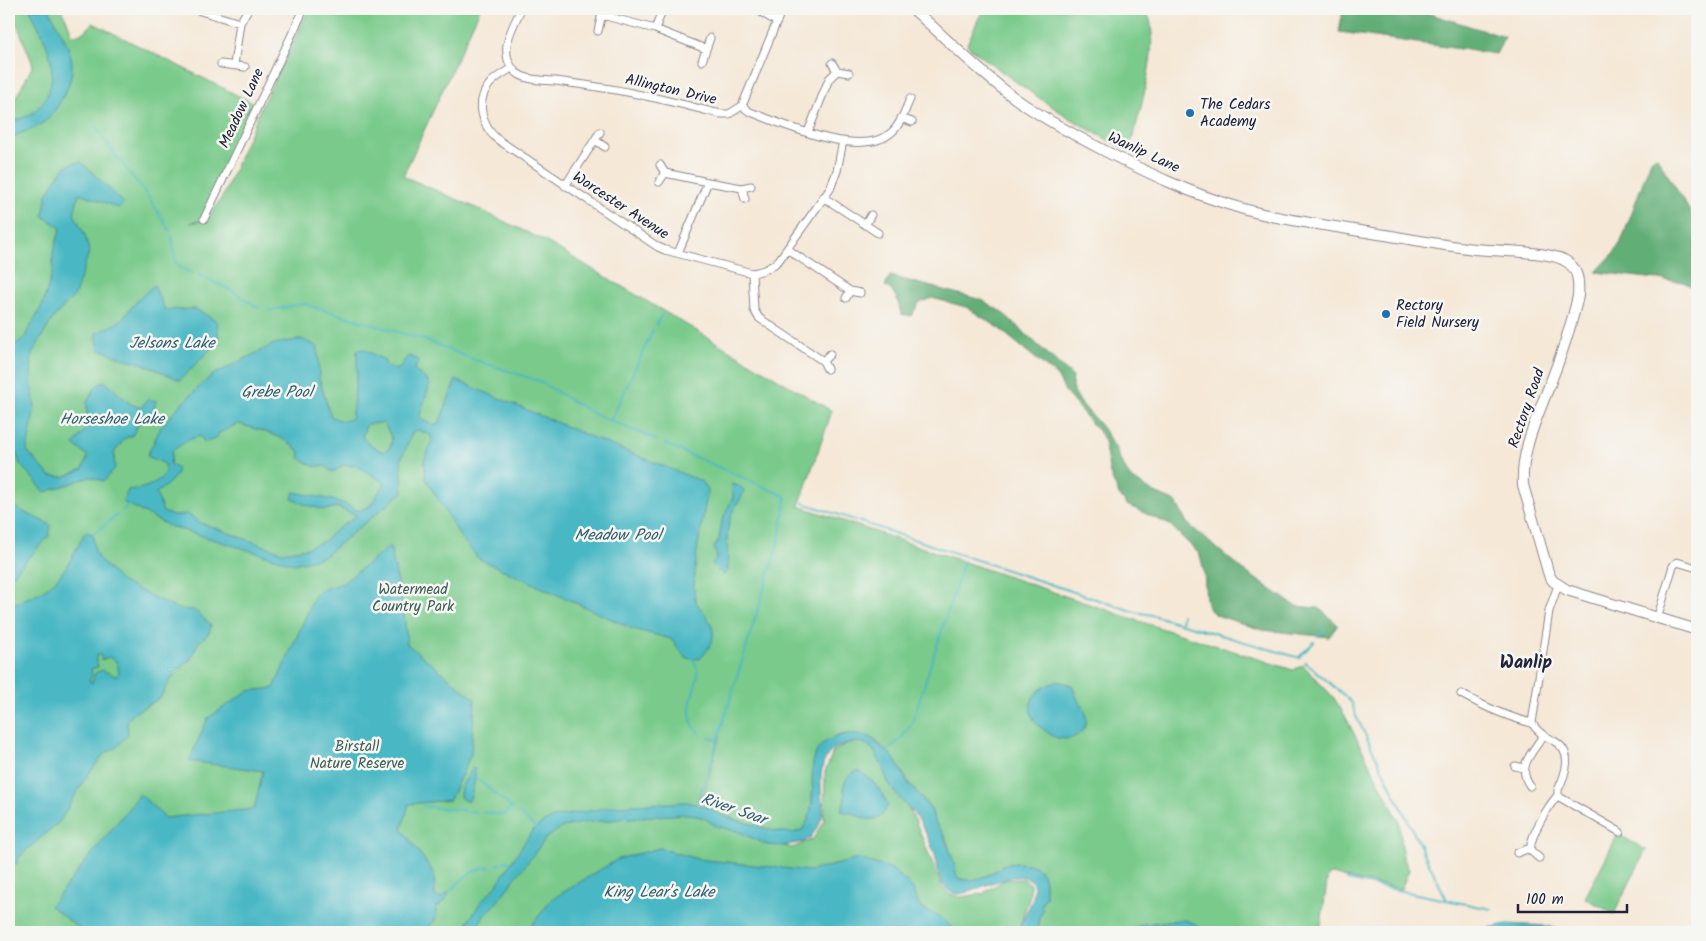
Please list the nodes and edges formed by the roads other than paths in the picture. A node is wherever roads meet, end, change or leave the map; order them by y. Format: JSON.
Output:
{"nodes":[{"id":1,"x":194,"y":9,"type":"edge"},
{"id":2,"x":248,"y":9,"type":"edge"},
{"id":3,"x":304,"y":9,"type":"edge"},
{"id":4,"x":521,"y":9,"type":"edge"},
{"id":5,"x":663,"y":9,"type":"edge"},
{"id":6,"x":756,"y":9,"type":"edge"},
{"id":7,"x":782,"y":9,"type":"edge"},
{"id":8,"x":913,"y":9,"type":"edge"},
{"id":9,"x":602,"y":12,"type":"edge"},
{"id":10,"x":777,"y":22,"type":"junction"},
{"id":11,"x":240,"y":23,"type":"junction"},
{"id":12,"x":655,"y":29,"type":"junction"},
{"id":13,"x":598,"y":31,"type":"dead end"},
{"id":14,"x":710,"y":38,"type":"dead end"},
{"id":15,"x":706,"y":49,"type":"junction"},
{"id":16,"x":702,"y":61,"type":"dead end"},
{"id":17,"x":832,"y":63,"type":"dead end"},
{"id":18,"x":221,"y":64,"type":"dead end"},
{"id":19,"x":234,"y":65,"type":"junction"},
{"id":20,"x":245,"y":67,"type":"dead end"},
{"id":21,"x":512,"y":68,"type":"junction"},
{"id":22,"x":837,"y":71,"type":"junction"},
{"id":23,"x":849,"y":73,"type":"dead end"},
{"id":24,"x":910,"y":99,"type":"dead end"},
{"id":25,"x":742,"y":106,"type":"junction"},
{"id":26,"x":901,"y":118,"type":"junction"},
{"id":27,"x":912,"y":122,"type":"dead end"},
{"id":28,"x":600,"y":132,"type":"dead end"},
{"id":29,"x":808,"y":132,"type":"junction"},
{"id":30,"x":595,"y":140,"type":"junction"},
{"id":31,"x":843,"y":141,"type":"junction"},
{"id":32,"x":604,"y":147,"type":"dead end"},
{"id":33,"x":660,"y":165,"type":"dead end"},
{"id":34,"x":665,"y":173,"type":"junction"},
{"id":35,"x":659,"y":182,"type":"dead end"},
{"id":36,"x":708,"y":182,"type":"junction"},
{"id":37,"x":565,"y":186,"type":"junction"},
{"id":38,"x":751,"y":186,"type":"dead end"},
{"id":39,"x":742,"y":188,"type":"junction"},
{"id":40,"x":823,"y":197,"type":"junction"},
{"id":41,"x":745,"y":199,"type":"dead end"},
{"id":42,"x":872,"y":215,"type":"dead end"},
{"id":43,"x":204,"y":219,"type":"dead end"},
{"id":44,"x":865,"y":225,"type":"junction"},
{"id":45,"x":878,"y":233,"type":"dead end"},
{"id":46,"x":1402,"y":238,"type":"joint"},
{"id":47,"x":787,"y":249,"type":"junction"},
{"id":48,"x":678,"y":253,"type":"junction"},
{"id":49,"x":752,"y":273,"type":"junction"},
{"id":50,"x":850,"y":290,"type":"junction"},
{"id":51,"x":860,"y":293,"type":"dead end"},
{"id":52,"x":846,"y":298,"type":"dead end"},
{"id":53,"x":830,"y":354,"type":"dead end"},
{"id":54,"x":823,"y":361,"type":"junction"},
{"id":55,"x":827,"y":369,"type":"dead end"},
{"id":56,"x":1697,"y":568,"type":"edge"},
{"id":57,"x":1558,"y":585,"type":"junction"},
{"id":58,"x":1657,"y":618,"type":"junction"},
{"id":59,"x":1697,"y":630,"type":"edge"},
{"id":60,"x":1461,"y":694,"type":"dead end"},
{"id":61,"x":1532,"y":723,"type":"junction"},
{"id":62,"x":1543,"y":736,"type":"junction"},
{"id":63,"x":1515,"y":766,"type":"dead end"},
{"id":64,"x":1524,"y":768,"type":"junction"},
{"id":65,"x":1530,"y":786,"type":"dead end"},
{"id":66,"x":1558,"y":795,"type":"junction"},
{"id":67,"x":1620,"y":832,"type":"dead end"},
{"id":68,"x":1530,"y":848,"type":"junction"},
{"id":69,"x":1517,"y":853,"type":"dead end"},
{"id":70,"x":1539,"y":858,"type":"dead end"}],
"edges":[{"from":1,"to":11,"type":"street"},
{"from":2,"to":11,"type":"street"},
{"from":3,"to":43,"type":"street","name":"Meadow Lane"},
{"from":4,"to":21,"type":"street"},
{"from":5,"to":12,"type":"street"},
{"from":6,"to":10,"type":"street"},
{"from":7,"to":10,"type":"street"},
{"from":8,"to":46,"type":"street","name":"Wanlip Lane"},
{"from":9,"to":12,"type":"street"},
{"from":9,"to":13,"type":"street"},
{"from":10,"to":25,"type":"street"},
{"from":11,"to":19,"type":"street"},
{"from":12,"to":15,"type":"street"},
{"from":14,"to":15,"type":"street"},
{"from":15,"to":16,"type":"street"},
{"from":17,"to":22,"type":"street"},
{"from":18,"to":19,"type":"street"},
{"from":19,"to":20,"type":"street"},
{"from":21,"to":25,"type":"street","name":"Allington Drive"},
{"from":21,"to":37,"type":"street","name":"Worcester Avenue"},
{"from":22,"to":23,"type":"street"},
{"from":22,"to":29,"type":"street"},
{"from":24,"to":26,"type":"street"},
{"from":25,"to":29,"type":"street"},
{"from":26,"to":27,"type":"street"},
{"from":26,"to":31,"type":"street"},
{"from":28,"to":30,"type":"street"},
{"from":29,"to":31,"type":"street"},
{"from":30,"to":32,"type":"street"},
{"from":30,"to":37,"type":"street"},
{"from":31,"to":40,"type":"street"},
{"from":33,"to":34,"type":"street"},
{"from":34,"to":35,"type":"street"},
{"from":34,"to":36,"type":"street"},
{"from":36,"to":39,"type":"street"},
{"from":36,"to":48,"type":"street"},
{"from":37,"to":48,"type":"street","name":"Worcester Avenue"},
{"from":38,"to":39,"type":"street"},
{"from":39,"to":41,"type":"street"},
{"from":40,"to":44,"type":"street"},
{"from":40,"to":47,"type":"street"},
{"from":42,"to":44,"type":"street"},
{"from":44,"to":45,"type":"street"},
{"from":46,"to":57,"type":"street","name":"Rectory Road"},
{"from":47,"to":49,"type":"street"},
{"from":47,"to":50,"type":"street"},
{"from":48,"to":49,"type":"street","name":"Worcester Avenue"},
{"from":49,"to":54,"type":"street"},
{"from":50,"to":51,"type":"street"},
{"from":50,"to":52,"type":"street"},
{"from":53,"to":54,"type":"street"},
{"from":54,"to":55,"type":"street"},
{"from":56,"to":58,"type":"street"},
{"from":57,"to":58,"type":"street"},
{"from":57,"to":61,"type":"street"},
{"from":58,"to":59,"type":"street"},
{"from":60,"to":61,"type":"street"},
{"from":61,"to":62,"type":"street"},
{"from":62,"to":64,"type":"street"},
{"from":62,"to":66,"type":"street"},
{"from":63,"to":64,"type":"street"},
{"from":64,"to":65,"type":"street"},
{"from":66,"to":67,"type":"street"},
{"from":66,"to":68,"type":"street"},
{"from":68,"to":69,"type":"street"},
{"from":68,"to":70,"type":"street"}]}
